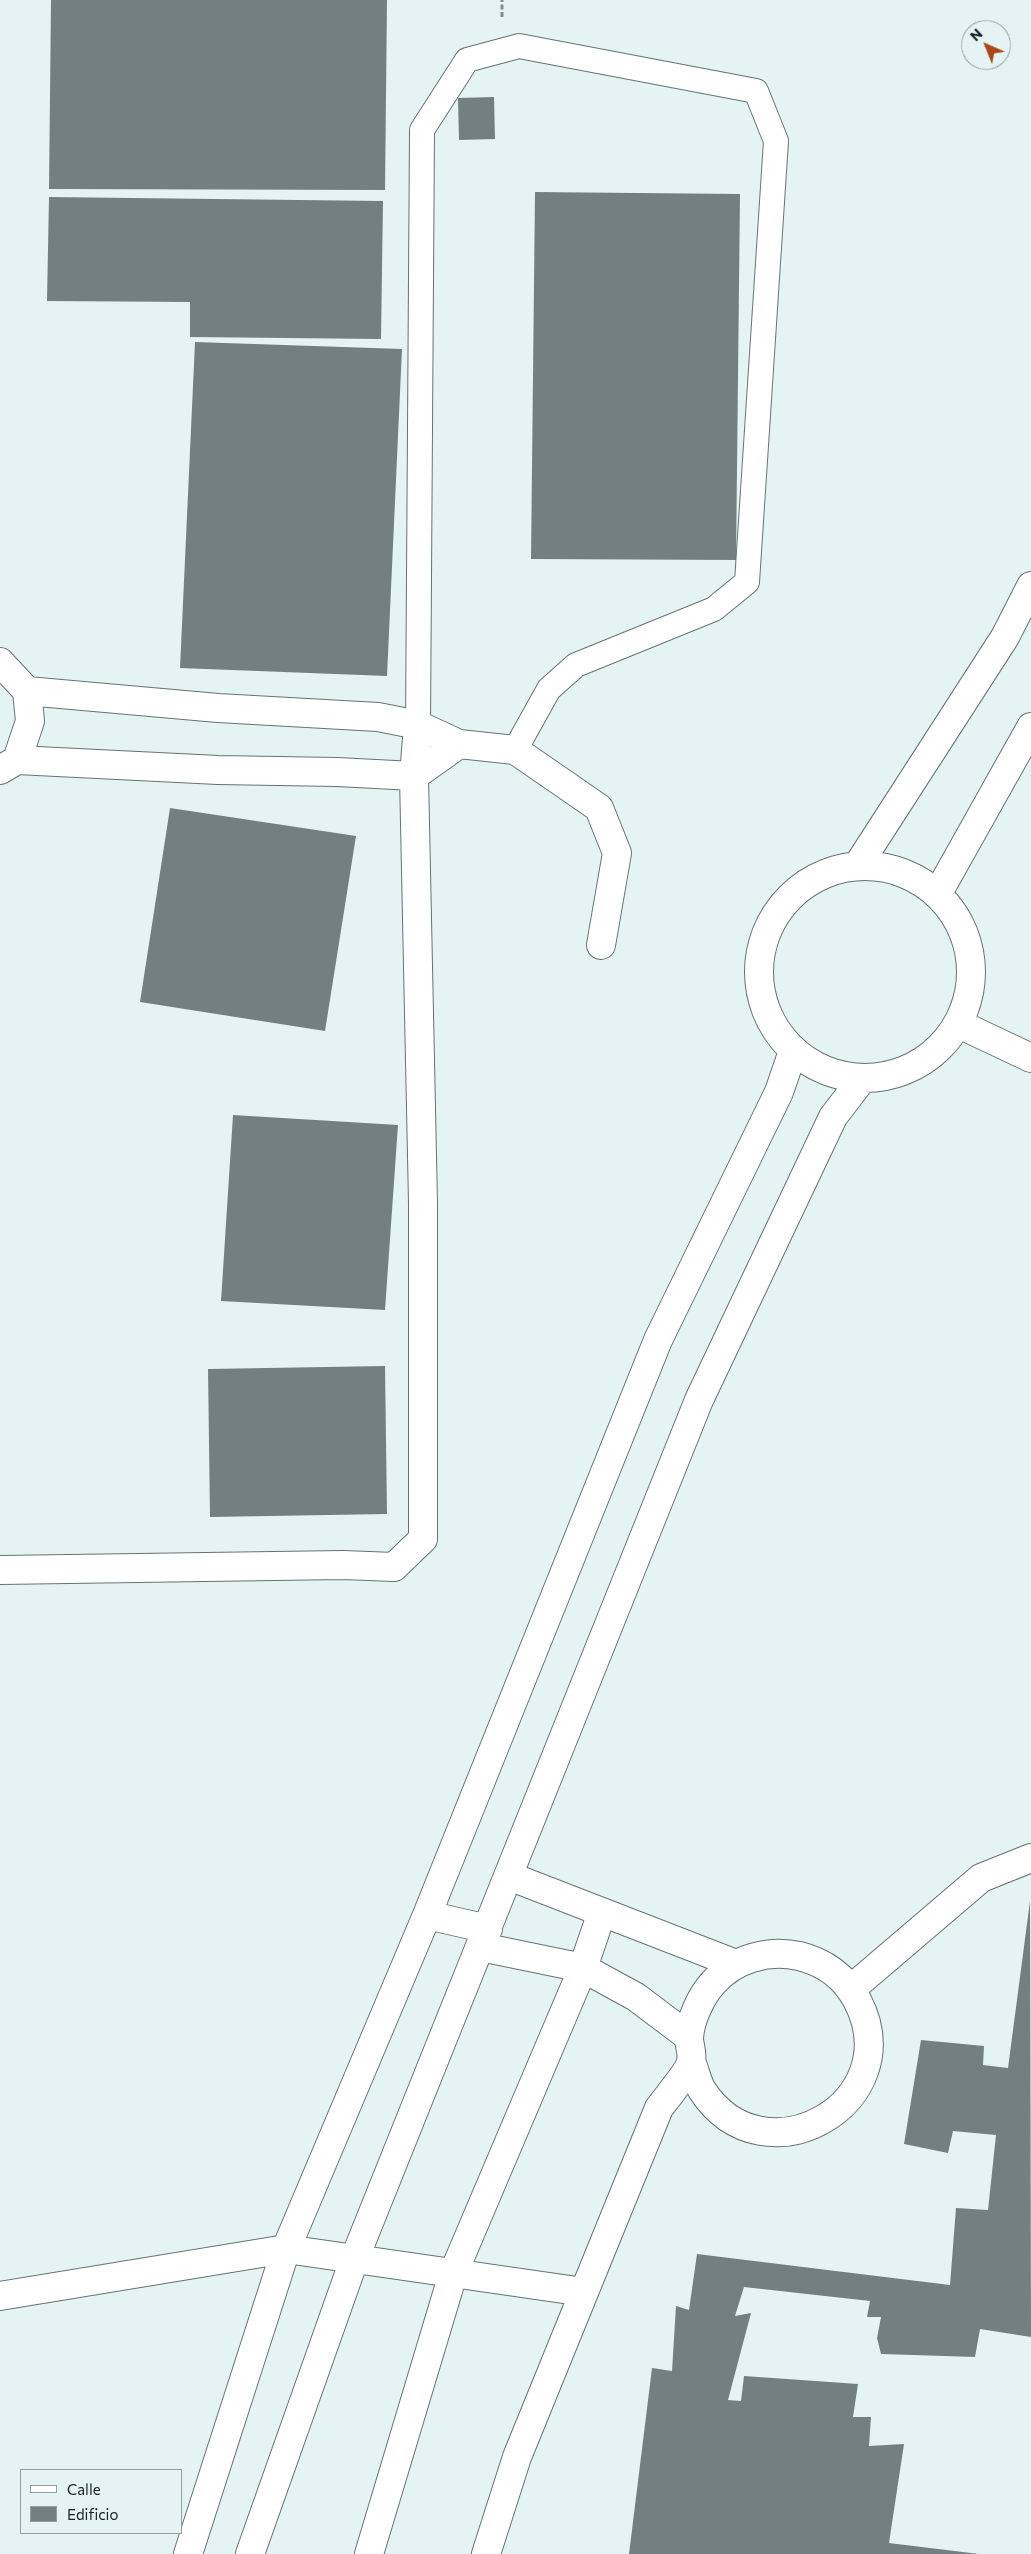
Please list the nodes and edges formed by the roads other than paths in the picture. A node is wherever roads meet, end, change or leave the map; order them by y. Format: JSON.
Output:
{"nodes":[{"id":1,"x":1031,"y":586,"type":"edge"},
{"id":2,"x":0,"y":662,"type":"edge"},
{"id":3,"x":27,"y":691,"type":"junction"},
{"id":4,"x":418,"y":725,"type":"junction"},
{"id":5,"x":1031,"y":727,"type":"edge"},
{"id":6,"x":459,"y":744,"type":"junction"},
{"id":7,"x":515,"y":750,"type":"junction"},
{"id":8,"x":9,"y":765,"type":"edge"},
{"id":9,"x":414,"y":776,"type":"junction"},
{"id":10,"x":858,"y":865,"type":"junction"},
{"id":11,"x":938,"y":893,"type":"junction"},
{"id":12,"x":601,"y":945,"type":"dead end"},
{"id":13,"x":959,"y":1024,"type":"junction"},
{"id":14,"x":792,"y":1051,"type":"junction"},
{"id":15,"x":1031,"y":1058,"type":"edge"},
{"id":16,"x":862,"y":1079,"type":"junction"},
{"id":17,"x":0,"y":1570,"type":"edge"},
{"id":18,"x":1031,"y":1858,"type":"edge"},
{"id":19,"x":509,"y":1876,"type":"junction"},
{"id":20,"x":602,"y":1912,"type":"junction"},
{"id":21,"x":427,"y":1915,"type":"junction"},
{"id":22,"x":484,"y":1938,"type":"junction"},
{"id":23,"x":736,"y":1964,"type":"junction"},
{"id":24,"x":582,"y":1968,"type":"junction"},
{"id":25,"x":851,"y":1989,"type":"junction"},
{"id":26,"x":690,"y":2049,"type":"junction"},
{"id":27,"x":286,"y":2248,"type":"junction"},
{"id":28,"x":354,"y":2260,"type":"junction"},
{"id":29,"x":453,"y":2274,"type":"junction"},
{"id":30,"x":584,"y":2292,"type":"junction"},
{"id":31,"x":0,"y":2296,"type":"edge"},
{"id":32,"x":188,"y":2554,"type":"edge"},
{"id":33,"x":250,"y":2554,"type":"edge"},
{"id":34,"x":369,"y":2554,"type":"edge"},
{"id":35,"x":486,"y":2554,"type":"edge"}],
"edges":[{"from":1,"to":10,"type":"street"},
{"from":2,"to":3,"type":"street"},
{"from":3,"to":4,"type":"street"},
{"from":3,"to":8,"type":"street"},
{"from":4,"to":6,"type":"street"},
{"from":4,"to":7,"type":"lane"},
{"from":4,"to":9,"type":"street"},
{"from":5,"to":11,"type":"street"},
{"from":6,"to":7,"type":"street"},
{"from":6,"to":9,"type":"street"},
{"from":7,"to":12,"type":"street"},
{"from":8,"to":9,"type":"street"},
{"from":9,"to":17,"type":"street"},
{"from":10,"to":11,"type":"street"},
{"from":10,"to":14,"type":"street"},
{"from":11,"to":13,"type":"street"},
{"from":13,"to":15,"type":"street"},
{"from":13,"to":16,"type":"street"},
{"from":14,"to":16,"type":"street"},
{"from":14,"to":21,"type":"street"},
{"from":16,"to":19,"type":"street"},
{"from":18,"to":25,"type":"street"},
{"from":19,"to":20,"type":"street"},
{"from":19,"to":22,"type":"street"},
{"from":20,"to":23,"type":"street"},
{"from":20,"to":24,"type":"street"},
{"from":21,"to":22,"type":"street"},
{"from":21,"to":27,"type":"street"},
{"from":22,"to":24,"type":"street"},
{"from":22,"to":28,"type":"street"},
{"from":23,"to":25,"type":"street"},
{"from":23,"to":26,"type":"street"},
{"from":24,"to":26,"type":"street"},
{"from":24,"to":29,"type":"street"},
{"from":25,"to":26,"type":"street"},
{"from":26,"to":30,"type":"street"},
{"from":27,"to":28,"type":"street"},
{"from":27,"to":31,"type":"street"},
{"from":27,"to":32,"type":"street"},
{"from":28,"to":29,"type":"street"},
{"from":28,"to":33,"type":"street"},
{"from":29,"to":30,"type":"street"},
{"from":29,"to":34,"type":"street"},
{"from":30,"to":35,"type":"street"}]}
